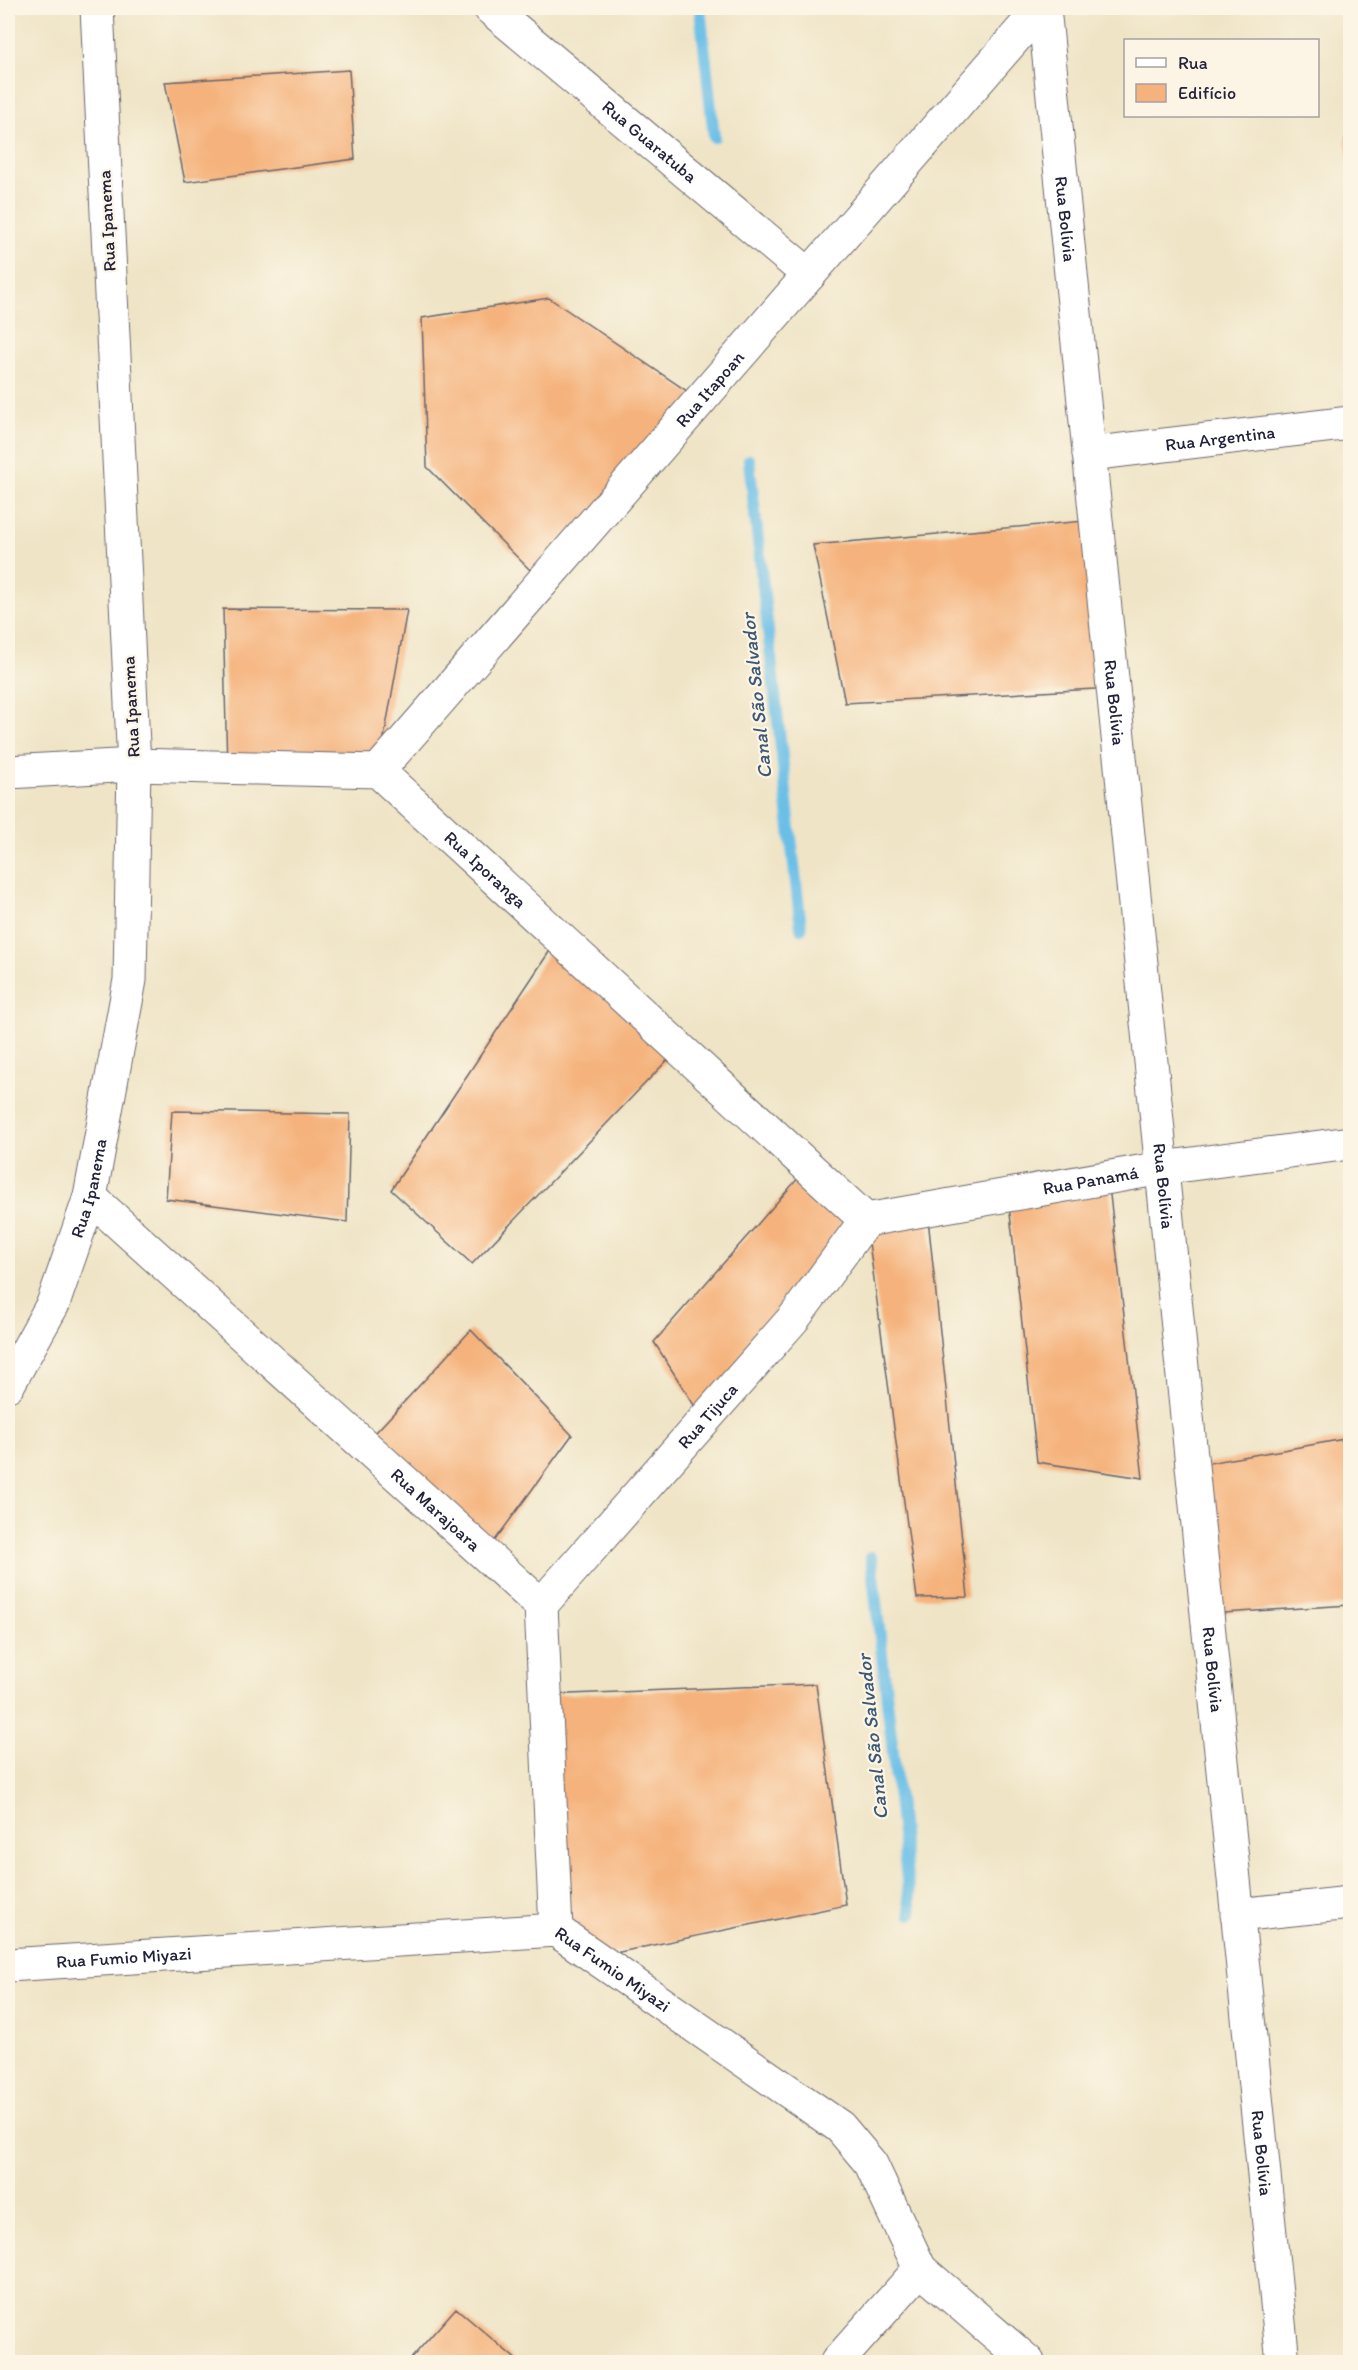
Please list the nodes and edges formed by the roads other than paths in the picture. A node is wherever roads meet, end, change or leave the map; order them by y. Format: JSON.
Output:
{"nodes":[{"id":1,"x":97,"y":8,"type":"edge"},
{"id":2,"x":490,"y":8,"type":"edge"},
{"id":3,"x":1042,"y":8,"type":"edge"},
{"id":4,"x":809,"y":275,"type":"junction"},
{"id":5,"x":1350,"y":423,"type":"edge"},
{"id":6,"x":1089,"y":454,"type":"junction"},
{"id":7,"x":134,"y":765,"type":"junction"},
{"id":8,"x":378,"y":771,"type":"junction"},
{"id":9,"x":8,"y":772,"type":"edge"},
{"id":10,"x":1350,"y":1143,"type":"edge"},
{"id":11,"x":1162,"y":1168,"type":"junction"},
{"id":12,"x":90,"y":1197,"type":"junction"},
{"id":13,"x":866,"y":1220,"type":"junction"},
{"id":14,"x":8,"y":1385,"type":"edge"},
{"id":15,"x":542,"y":1605,"type":"junction"},
{"id":16,"x":1350,"y":1903,"type":"edge"},
{"id":17,"x":1237,"y":1915,"type":"junction"},
{"id":18,"x":556,"y":1929,"type":"junction"},
{"id":19,"x":8,"y":1965,"type":"edge"},
{"id":20,"x":920,"y":2269,"type":"junction"},
{"id":21,"x":837,"y":2362,"type":"edge"},
{"id":22,"x":1028,"y":2362,"type":"edge"},
{"id":23,"x":1283,"y":2362,"type":"edge"}],
"edges":[{"from":1,"to":7,"type":"street","name":"Rua Ipanema"},
{"from":2,"to":4,"type":"street","name":"Rua Guaratuba"},
{"from":3,"to":4,"type":"street","name":"Rua Itapoan"},
{"from":3,"to":6,"type":"street","name":"Rua Bolívia"},
{"from":4,"to":8,"type":"street","name":"Rua Itapoan"},
{"from":5,"to":6,"type":"street","name":"Rua Argentina"},
{"from":6,"to":11,"type":"street","name":"Rua Bolívia"},
{"from":7,"to":8,"type":"street"},
{"from":7,"to":9,"type":"street"},
{"from":7,"to":12,"type":"street","name":"Rua Ipanema"},
{"from":8,"to":13,"type":"street","name":"Rua Iporanga"},
{"from":10,"to":11,"type":"street","name":"Rua Panamá"},
{"from":11,"to":13,"type":"street","name":"Rua Panamá"},
{"from":11,"to":17,"type":"street","name":"Rua Bolívia"},
{"from":12,"to":14,"type":"street","name":"Rua Ipanema"},
{"from":12,"to":15,"type":"street","name":"Rua Marajoara"},
{"from":13,"to":15,"type":"street","name":"Rua Tijuca"},
{"from":15,"to":18,"type":"street"},
{"from":16,"to":17,"type":"street"},
{"from":17,"to":23,"type":"street","name":"Rua Bolívia"},
{"from":18,"to":19,"type":"street","name":"Rua Fumio Miyazi"},
{"from":18,"to":20,"type":"street","name":"Rua Fumio Miyazi"},
{"from":20,"to":21,"type":"street"},
{"from":20,"to":22,"type":"street","name":"Rua Fumio Miyazi"}]}
